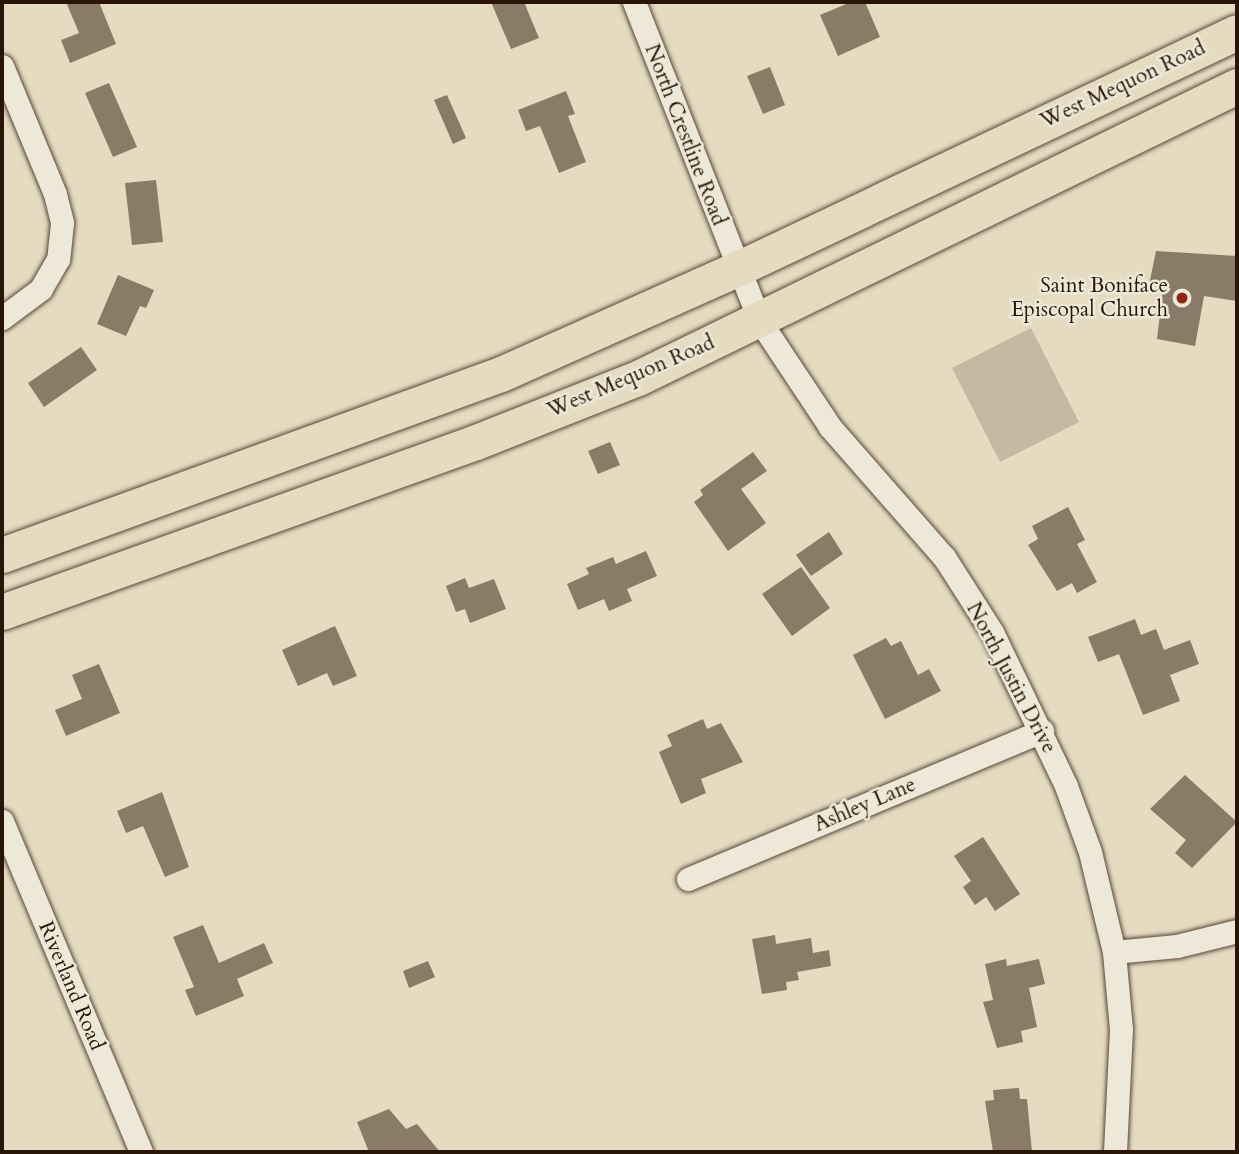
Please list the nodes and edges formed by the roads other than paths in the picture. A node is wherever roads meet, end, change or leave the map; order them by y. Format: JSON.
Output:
{"nodes":[{"id":1,"x":634,"y":2,"type":"edge"},
{"id":2,"x":1237,"y":32,"type":"edge"},
{"id":3,"x":2,"y":66,"type":"edge"},
{"id":4,"x":1237,"y":86,"type":"edge"},
{"id":5,"x":737,"y":269,"type":"junction"},
{"id":6,"x":2,"y":318,"type":"edge"},
{"id":7,"x":759,"y":320,"type":"junction"},
{"id":8,"x":2,"y":555,"type":"edge"},
{"id":9,"x":2,"y":612,"type":"edge"},
{"id":10,"x":1042,"y":731,"type":"junction"},
{"id":11,"x":2,"y":821,"type":"edge"},
{"id":12,"x":688,"y":879,"type":"dead end"},
{"id":13,"x":1237,"y":931,"type":"edge"},
{"id":14,"x":1114,"y":952,"type":"junction"},
{"id":15,"x":141,"y":1152,"type":"edge"},
{"id":16,"x":1115,"y":1152,"type":"edge"}],
"edges":[{"from":1,"to":5,"type":"street","name":"North Crestline Road"},
{"from":2,"to":5,"type":"main road","name":"West Mequon Road"},
{"from":3,"to":6,"type":"street"},
{"from":4,"to":7,"type":"main road","name":"West Mequon Road"},
{"from":5,"to":7,"type":"street","name":"North Justin Drive"},
{"from":5,"to":8,"type":"main road","name":"West Mequon Road"},
{"from":7,"to":9,"type":"main road","name":"West Mequon Road"},
{"from":7,"to":10,"type":"street","name":"North Justin Drive"},
{"from":10,"to":12,"type":"street","name":"Ashley Lane"},
{"from":10,"to":14,"type":"street","name":"North Justin Drive"},
{"from":11,"to":15,"type":"street","name":"Riverland Road"},
{"from":13,"to":14,"type":"street"},
{"from":14,"to":16,"type":"street","name":"North Justin Drive"}]}
